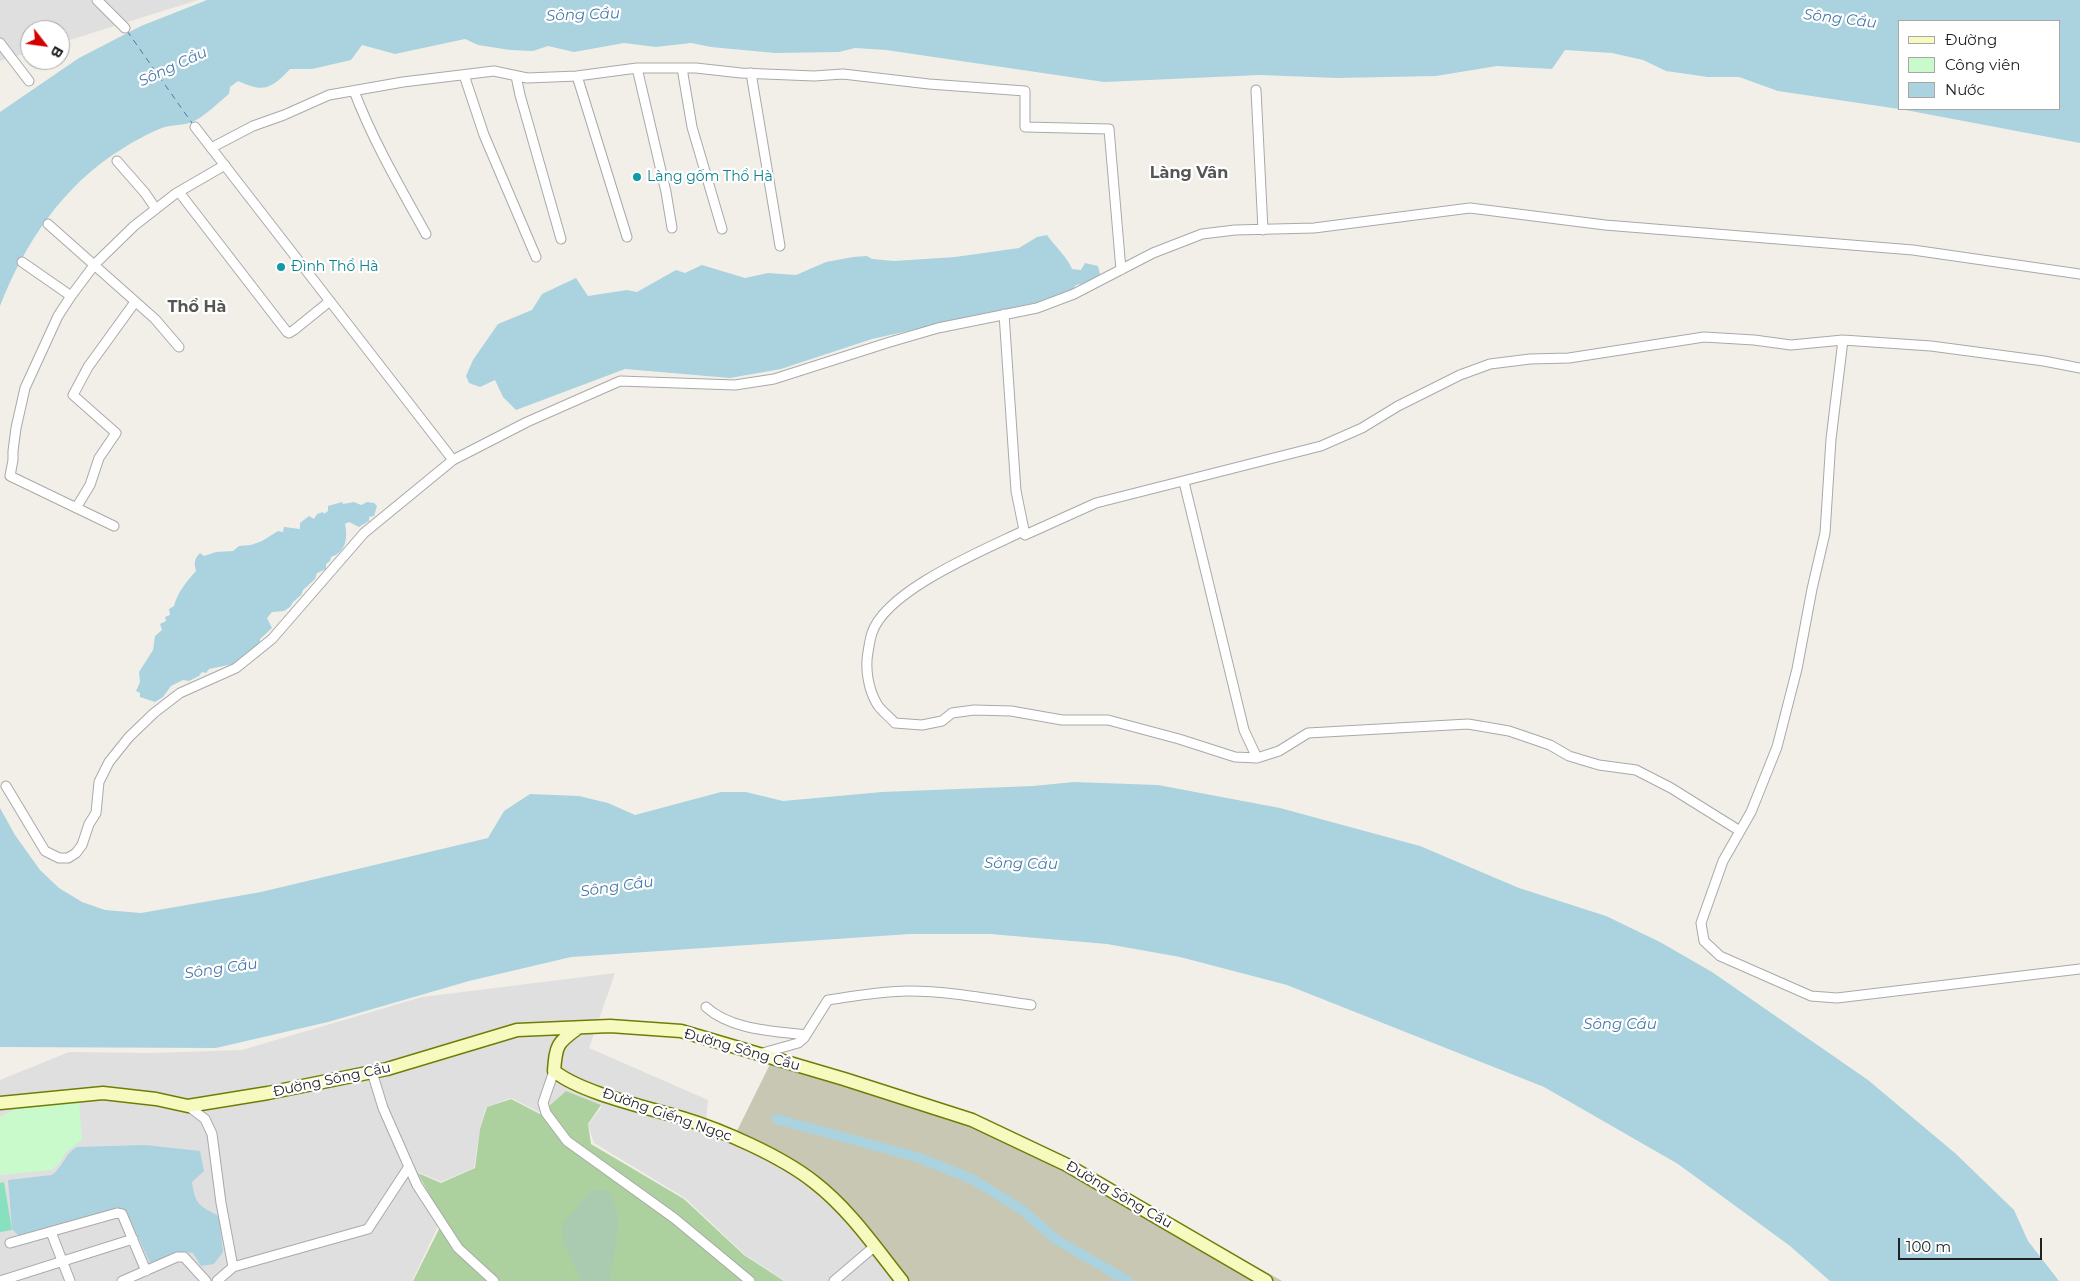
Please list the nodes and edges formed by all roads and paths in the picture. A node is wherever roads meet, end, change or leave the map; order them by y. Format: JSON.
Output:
{"nodes":[{"id":1,"x":97,"y":0,"type":"edge"},
{"id":2,"x":125,"y":28,"type":"dead end"},
{"id":3,"x":0,"y":42,"type":"edge"},
{"id":4,"x":637,"y":68,"type":"junction"},
{"id":5,"x":682,"y":68,"type":"junction"},
{"id":6,"x":750,"y":73,"type":"junction"},
{"id":7,"x":464,"y":75,"type":"junction"},
{"id":8,"x":516,"y":76,"type":"junction"},
{"id":9,"x":577,"y":76,"type":"junction"},
{"id":10,"x":29,"y":81,"type":"dead end"},
{"id":11,"x":1256,"y":90,"type":"dead end"},
{"id":12,"x":354,"y":91,"type":"junction"},
{"id":13,"x":195,"y":127,"type":"dead end"},
{"id":14,"x":211,"y":148,"type":"junction"},
{"id":15,"x":117,"y":161,"type":"dead end"},
{"id":16,"x":225,"y":165,"type":"junction"},
{"id":17,"x":179,"y":192,"type":"junction"},
{"id":18,"x":156,"y":209,"type":"junction"},
{"id":19,"x":48,"y":224,"type":"dead end"},
{"id":20,"x":672,"y":228,"type":"dead end"},
{"id":21,"x":722,"y":229,"type":"dead end"},
{"id":22,"x":1263,"y":230,"type":"junction"},
{"id":23,"x":426,"y":234,"type":"dead end"},
{"id":24,"x":627,"y":238,"type":"dead end"},
{"id":25,"x":561,"y":239,"type":"dead end"},
{"id":26,"x":780,"y":246,"type":"dead end"},
{"id":27,"x":536,"y":257,"type":"dead end"},
{"id":28,"x":22,"y":262,"type":"dead end"},
{"id":29,"x":95,"y":264,"type":"junction"},
{"id":30,"x":1120,"y":270,"type":"junction"},
{"id":31,"x":2080,"y":274,"type":"edge"},
{"id":32,"x":71,"y":296,"type":"junction"},
{"id":33,"x":330,"y":301,"type":"junction"},
{"id":34,"x":136,"y":302,"type":"junction"},
{"id":35,"x":1004,"y":314,"type":"junction"},
{"id":36,"x":1843,"y":340,"type":"junction"},
{"id":37,"x":179,"y":347,"type":"dead end"},
{"id":38,"x":2080,"y":368,"type":"edge"},
{"id":39,"x":453,"y":460,"type":"junction"},
{"id":40,"x":1184,"y":482,"type":"junction"},
{"id":41,"x":76,"y":508,"type":"junction"},
{"id":42,"x":114,"y":526,"type":"dead end"},
{"id":43,"x":1023,"y":531,"type":"junction"},
{"id":44,"x":1257,"y":758,"type":"junction"},
{"id":45,"x":6,"y":786,"type":"dead end"},
{"id":46,"x":1740,"y":831,"type":"junction"},
{"id":47,"x":2080,"y":969,"type":"edge"},
{"id":48,"x":1031,"y":1005,"type":"dead end"},
{"id":49,"x":706,"y":1007,"type":"dead end"},
{"id":50,"x":578,"y":1028,"type":"junction"},
{"id":51,"x":806,"y":1035,"type":"junction"},
{"id":52,"x":759,"y":1054,"type":"junction"},
{"id":53,"x":554,"y":1071,"type":"junction"},
{"id":54,"x":372,"y":1072,"type":"junction"},
{"id":55,"x":3,"y":1104,"type":"edge"},
{"id":56,"x":188,"y":1106,"type":"junction"},
{"id":57,"x":408,"y":1168,"type":"junction"},
{"id":58,"x":51,"y":1232,"type":"junction"},
{"id":59,"x":133,"y":1239,"type":"junction"},
{"id":60,"x":10,"y":1243,"type":"dead end"},
{"id":61,"x":875,"y":1246,"type":"junction"},
{"id":62,"x":63,"y":1261,"type":"junction"},
{"id":63,"x":233,"y":1267,"type":"junction"},
{"id":64,"x":146,"y":1271,"type":"junction"},
{"id":65,"x":1263,"y":1280,"type":"edge"},
{"id":66,"x":0,"y":1281,"type":"edge"},
{"id":67,"x":70,"y":1281,"type":"edge"},
{"id":68,"x":122,"y":1281,"type":"edge"},
{"id":69,"x":206,"y":1281,"type":"edge"},
{"id":70,"x":217,"y":1281,"type":"edge"},
{"id":71,"x":494,"y":1281,"type":"edge"},
{"id":72,"x":750,"y":1281,"type":"edge"},
{"id":73,"x":834,"y":1281,"type":"edge"},
{"id":74,"x":902,"y":1281,"type":"edge"}],
"edges":[{"from":1,"to":2,"type":"street"},
{"from":3,"to":10,"type":"street"},
{"from":4,"to":5,"type":"street"},
{"from":4,"to":9,"type":"street"},
{"from":4,"to":20,"type":"street"},
{"from":5,"to":6,"type":"street"},
{"from":5,"to":21,"type":"street"},
{"from":6,"to":26,"type":"street"},
{"from":6,"to":30,"type":"street"},
{"from":7,"to":8,"type":"street"},
{"from":7,"to":12,"type":"street"},
{"from":7,"to":27,"type":"street"},
{"from":8,"to":9,"type":"street"},
{"from":8,"to":25,"type":"street"},
{"from":9,"to":24,"type":"street"},
{"from":11,"to":22,"type":"street"},
{"from":12,"to":14,"type":"street"},
{"from":12,"to":23,"type":"street"},
{"from":13,"to":14,"type":"street"},
{"from":14,"to":16,"type":"street"},
{"from":15,"to":18,"type":"street"},
{"from":16,"to":17,"type":"street"},
{"from":16,"to":33,"type":"street"},
{"from":17,"to":18,"type":"street"},
{"from":17,"to":33,"type":"street"},
{"from":18,"to":29,"type":"street"},
{"from":19,"to":29,"type":"street"},
{"from":22,"to":30,"type":"street"},
{"from":22,"to":31,"type":"street"},
{"from":28,"to":32,"type":"street"},
{"from":29,"to":32,"type":"street"},
{"from":29,"to":34,"type":"street"},
{"from":30,"to":35,"type":"street"},
{"from":32,"to":41,"type":"street"},
{"from":33,"to":39,"type":"street"},
{"from":34,"to":37,"type":"street"},
{"from":34,"to":41,"type":"street"},
{"from":35,"to":39,"type":"street"},
{"from":35,"to":43,"type":"street"},
{"from":36,"to":38,"type":"street"},
{"from":36,"to":40,"type":"street"},
{"from":36,"to":46,"type":"street"},
{"from":39,"to":45,"type":"street"},
{"from":40,"to":43,"type":"street"},
{"from":40,"to":44,"type":"street"},
{"from":41,"to":42,"type":"street"},
{"from":43,"to":44,"type":"street"},
{"from":44,"to":46,"type":"street"},
{"from":46,"to":47,"type":"street"},
{"from":48,"to":51,"type":"street"},
{"from":49,"to":51,"type":"street"},
{"from":50,"to":52,"type":"main road","name":"Đường Sông Cầu"},
{"from":50,"to":53,"type":"main road"},
{"from":50,"to":54,"type":"main road","name":"Đường Sông Cầu"},
{"from":51,"to":52,"type":"street"},
{"from":52,"to":65,"type":"main road","name":"Đường Sông Cầu"},
{"from":53,"to":61,"type":"main road","name":"Đường Giếng Ngọc"},
{"from":53,"to":72,"type":"street"},
{"from":54,"to":56,"type":"main road","name":"Đường Sông Cầu"},
{"from":54,"to":57,"type":"street"},
{"from":55,"to":56,"type":"main road","name":"Đường Sông Cầu"},
{"from":56,"to":63,"type":"street"},
{"from":57,"to":63,"type":"street"},
{"from":57,"to":71,"type":"street"},
{"from":58,"to":59,"type":"street"},
{"from":58,"to":60,"type":"street"},
{"from":58,"to":62,"type":"street"},
{"from":59,"to":62,"type":"street"},
{"from":59,"to":64,"type":"street"},
{"from":61,"to":73,"type":"street"},
{"from":61,"to":74,"type":"main road","name":"Đường Giếng Ngọc"},
{"from":62,"to":66,"type":"street"},
{"from":62,"to":67,"type":"street"},
{"from":63,"to":70,"type":"street"},
{"from":64,"to":68,"type":"street"},
{"from":64,"to":69,"type":"street"}]}
